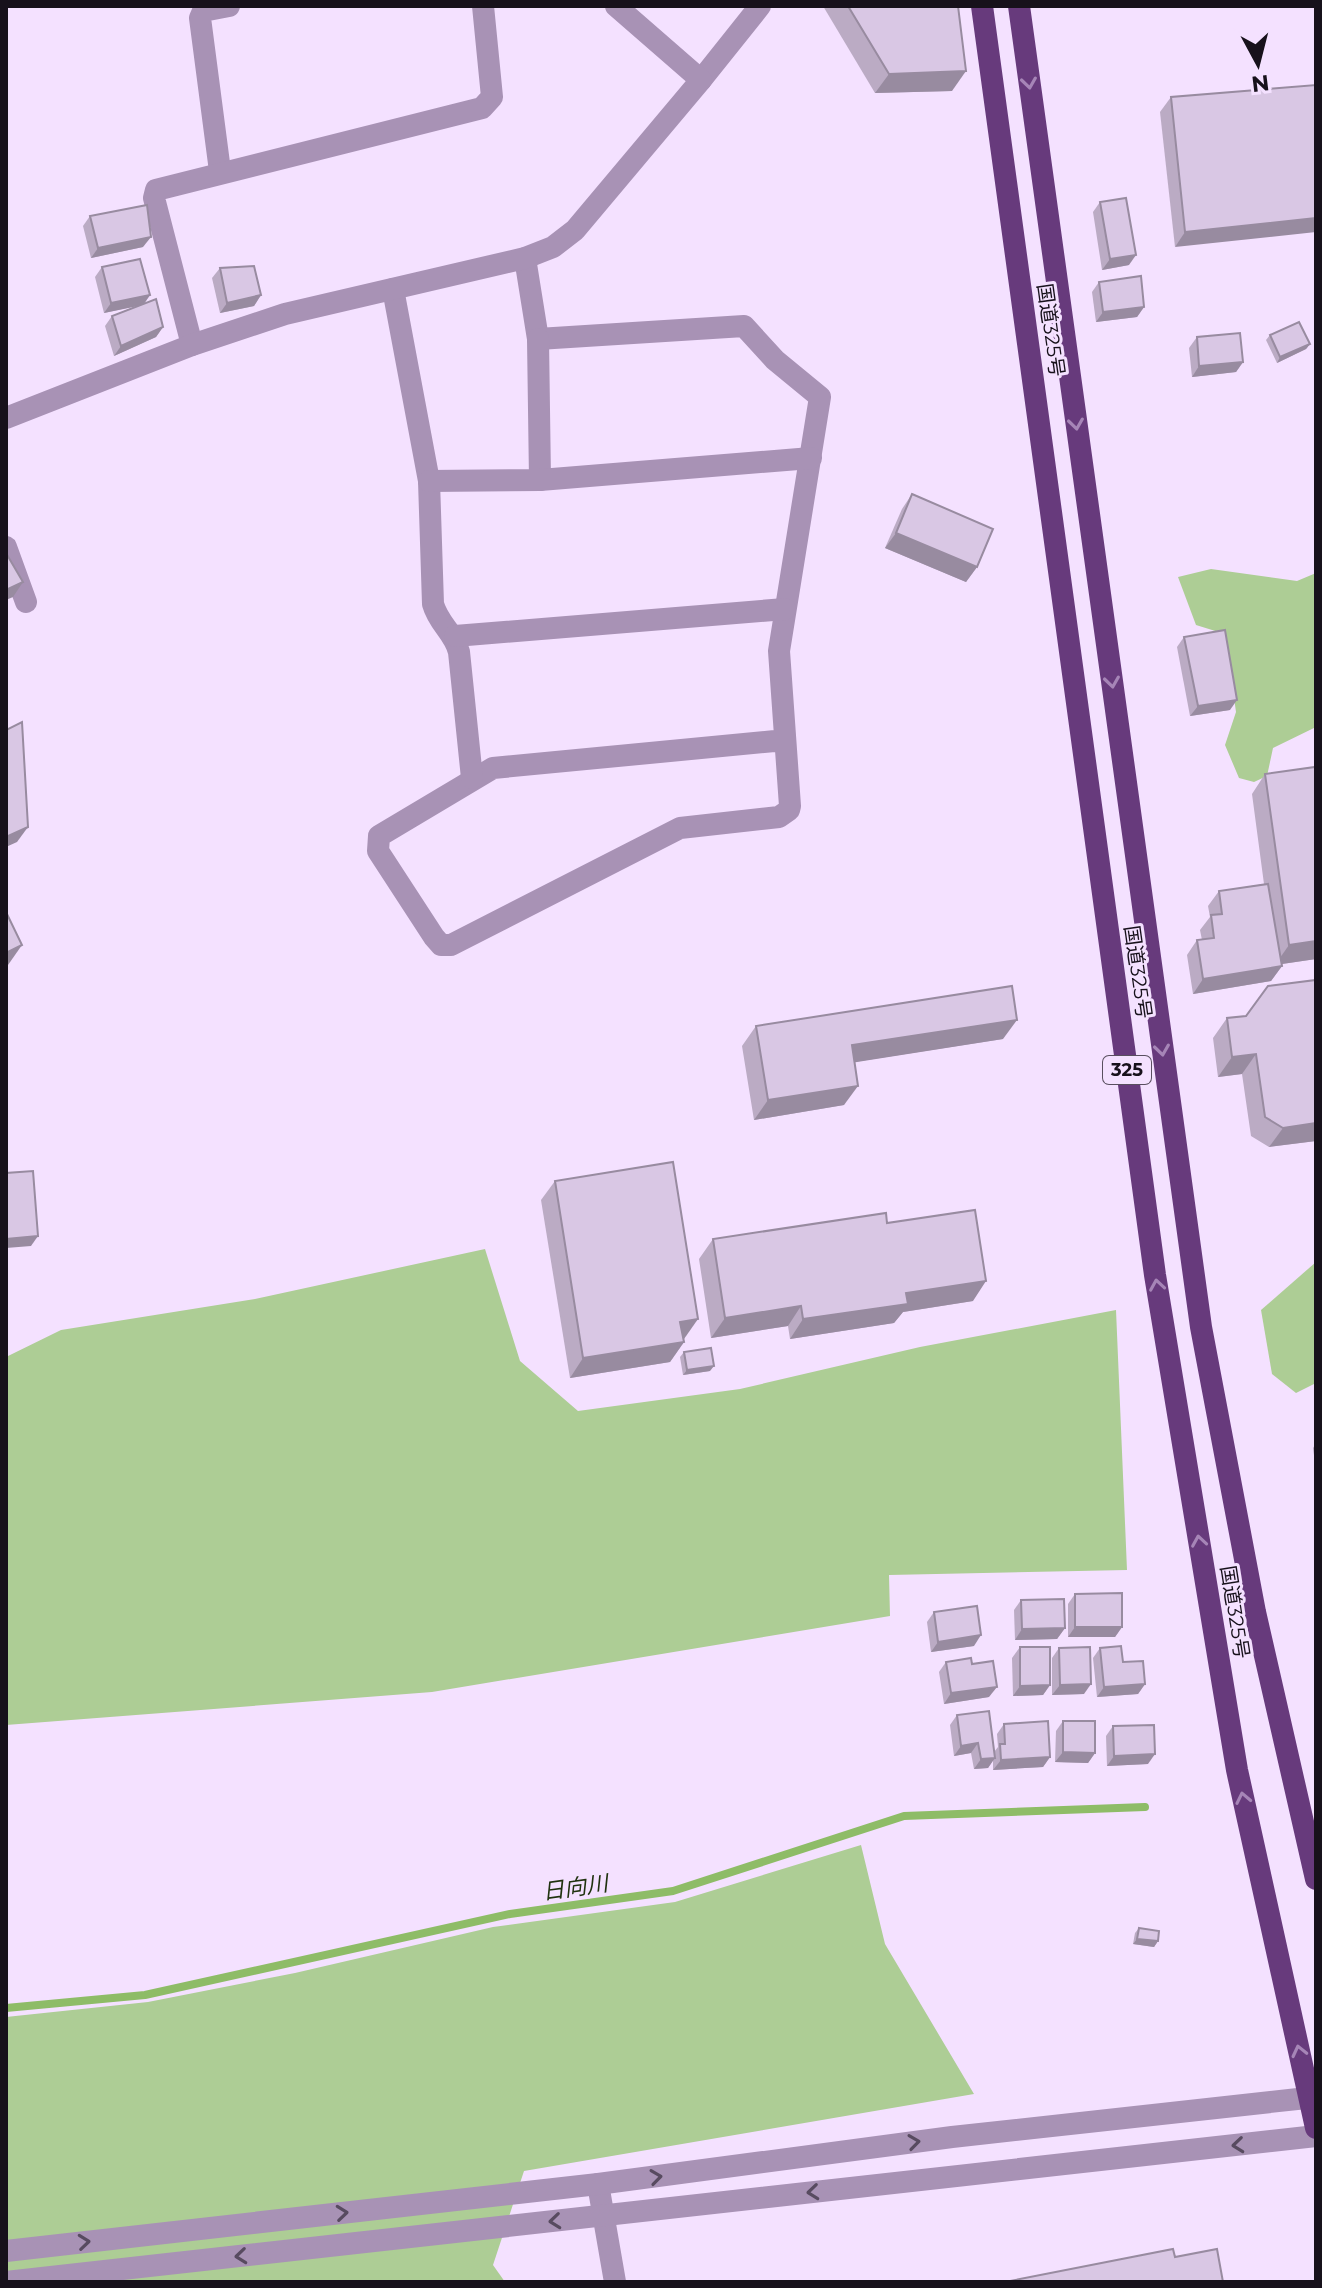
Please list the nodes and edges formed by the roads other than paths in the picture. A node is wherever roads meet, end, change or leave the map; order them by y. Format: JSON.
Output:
{"nodes":[{"id":1,"x":229,"y":6,"type":"edge"},
{"id":2,"x":483,"y":6,"type":"edge"},
{"id":3,"x":616,"y":6,"type":"edge"},
{"id":4,"x":760,"y":6,"type":"edge"},
{"id":5,"x":982,"y":6,"type":"edge"},
{"id":6,"x":1019,"y":6,"type":"edge"},
{"id":7,"x":701,"y":80,"type":"junction"},
{"id":8,"x":220,"y":171,"type":"junction"},
{"id":9,"x":525,"y":258,"type":"junction"},
{"id":10,"x":393,"y":289,"type":"junction"},
{"id":11,"x":538,"y":339,"type":"junction"},
{"id":12,"x":192,"y":345,"type":"junction"},
{"id":13,"x":6,"y":418,"type":"edge"},
{"id":14,"x":811,"y":458,"type":"junction"},
{"id":15,"x":540,"y":480,"type":"junction"},
{"id":16,"x":429,"y":481,"type":"junction"},
{"id":17,"x":6,"y":547,"type":"edge"},
{"id":18,"x":26,"y":602,"type":"edge"},
{"id":19,"x":785,"y":609,"type":"junction"},
{"id":20,"x":455,"y":636,"type":"junction"},
{"id":21,"x":785,"y":740,"type":"junction"},
{"id":22,"x":472,"y":778,"type":"junction"},
{"id":23,"x":1316,"y":1879,"type":"edge"},
{"id":24,"x":1313,"y":2097,"type":"edge"},
{"id":25,"x":1316,"y":2128,"type":"edge"},
{"id":26,"x":1316,"y":2136,"type":"edge"},
{"id":27,"x":598,"y":2184,"type":"junction"},
{"id":28,"x":603,"y":2216,"type":"junction"},
{"id":29,"x":6,"y":2251,"type":"edge"},
{"id":30,"x":6,"y":2282,"type":"edge"},
{"id":31,"x":615,"y":2282,"type":"edge"}],
"edges":[{"from":1,"to":8,"type":"street"},
{"from":2,"to":8,"type":"street"},
{"from":3,"to":7,"type":"street"},
{"from":4,"to":7,"type":"street"},
{"from":24,"to":5,"type":"highway","name":"国道325号","number":"325","one_way":true},
{"from":6,"to":23,"type":"highway","name":"国道325号","number":"325","one_way":true},
{"from":7,"to":9,"type":"street"},
{"from":8,"to":12,"type":"street"},
{"from":9,"to":10,"type":"street"},
{"from":9,"to":11,"type":"street"},
{"from":10,"to":12,"type":"street"},
{"from":10,"to":16,"type":"street"},
{"from":11,"to":14,"type":"street"},
{"from":11,"to":15,"type":"street"},
{"from":12,"to":13,"type":"street"},
{"from":14,"to":15,"type":"street"},
{"from":14,"to":19,"type":"street"},
{"from":15,"to":16,"type":"street"},
{"from":16,"to":20,"type":"street"},
{"from":17,"to":18,"type":"street"},
{"from":19,"to":20,"type":"street"},
{"from":19,"to":21,"type":"street"},
{"from":20,"to":22,"type":"street"},
{"from":21,"to":22,"type":"street"},
{"from":21,"to":22,"type":"street"},
{"from":24,"to":25,"type":"highway","name":"国道325号","number":"325"},
{"from":27,"to":24,"type":"street","one_way":true},
{"from":26,"to":28,"type":"street","one_way":true},
{"from":27,"to":28,"type":"street"},
{"from":29,"to":27,"type":"street","one_way":true},
{"from":28,"to":30,"type":"street","one_way":true},
{"from":28,"to":31,"type":"street"}]}
